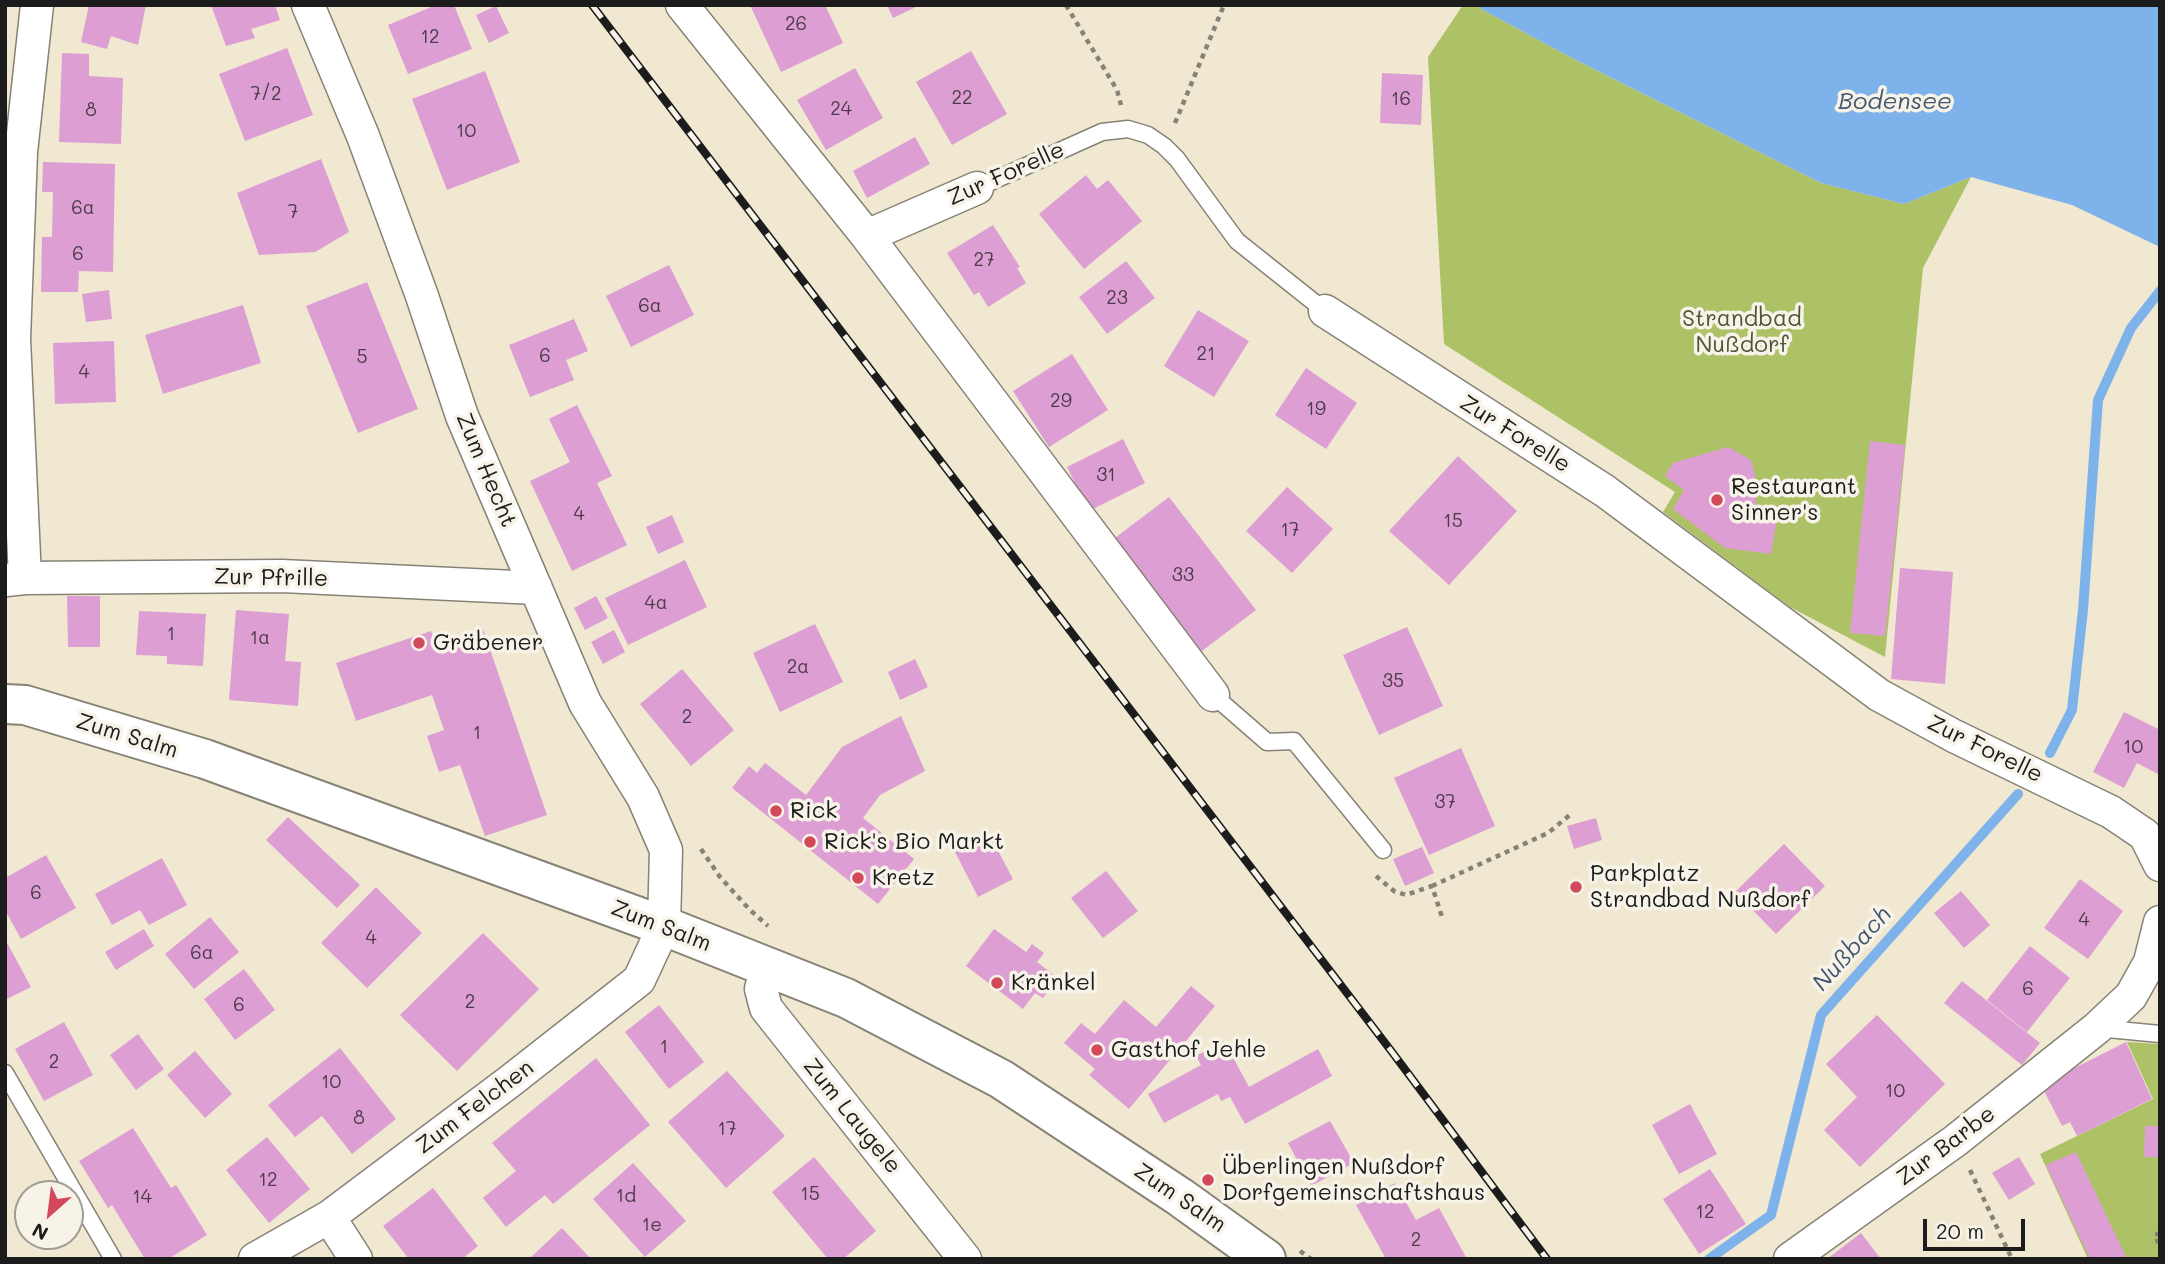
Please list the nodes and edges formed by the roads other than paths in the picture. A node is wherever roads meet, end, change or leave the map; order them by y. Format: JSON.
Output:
{"nodes":[{"id":1,"x":37,"y":5,"type":"edge"},
{"id":2,"x":308,"y":5,"type":"edge"},
{"id":3,"x":682,"y":5,"type":"edge"},
{"id":4,"x":976,"y":188,"type":"joint"},
{"id":5,"x":867,"y":236,"type":"junction"},
{"id":6,"x":1325,"y":311,"type":"joint"},
{"id":7,"x":15,"y":579,"type":"edge"},
{"id":8,"x":536,"y":588,"type":"junction"},
{"id":9,"x":1213,"y":695,"type":"joint"},
{"id":10,"x":5,"y":704,"type":"edge"},
{"id":11,"x":1383,"y":850,"type":"dead end"},
{"id":12,"x":2160,"y":865,"type":"edge"},
{"id":13,"x":2160,"y":922,"type":"edge"},
{"id":14,"x":664,"y":926,"type":"junction"},
{"id":15,"x":767,"y":966,"type":"junction"},
{"id":16,"x":2097,"y":1028,"type":"junction"},
{"id":17,"x":2160,"y":1034,"type":"edge"},
{"id":18,"x":5,"y":1073,"type":"edge"},
{"id":19,"x":328,"y":1217,"type":"junction"},
{"id":20,"x":1792,"y":1258,"type":"edge"},
{"id":21,"x":113,"y":1259,"type":"edge"},
{"id":22,"x":255,"y":1259,"type":"edge"},
{"id":23,"x":356,"y":1259,"type":"edge"},
{"id":24,"x":965,"y":1259,"type":"edge"},
{"id":25,"x":1266,"y":1259,"type":"edge"}],
"edges":[{"from":1,"to":7,"type":"street"},
{"from":2,"to":8,"type":"street","name":"Zum Hecht"},
{"from":3,"to":5,"type":"street"},
{"from":4,"to":5,"type":"street","name":"Zur Forelle"},
{"from":4,"to":6,"type":"lane","name":"Zur Forelle"},
{"from":5,"to":9,"type":"street"},
{"from":6,"to":12,"type":"street","name":"Zur Forelle"},
{"from":7,"to":8,"type":"street","name":"Zur Pfrille"},
{"from":8,"to":14,"type":"street","name":"Zum Hecht"},
{"from":9,"to":11,"type":"lane"},
{"from":10,"to":14,"type":"street","name":"Zum Salm"},
{"from":13,"to":16,"type":"street","name":"Zur Barbe"},
{"from":14,"to":15,"type":"street","name":"Zum Salm"},
{"from":14,"to":19,"type":"street","name":"Zum Felchen"},
{"from":15,"to":24,"type":"street","name":"Zum Laugele"},
{"from":15,"to":25,"type":"street","name":"Zum Salm"},
{"from":16,"to":17,"type":"lane"},
{"from":16,"to":20,"type":"street","name":"Zur Barbe"},
{"from":18,"to":21,"type":"lane"},
{"from":19,"to":22,"type":"street","name":"Zum Felchen"},
{"from":19,"to":23,"type":"street"}]}
